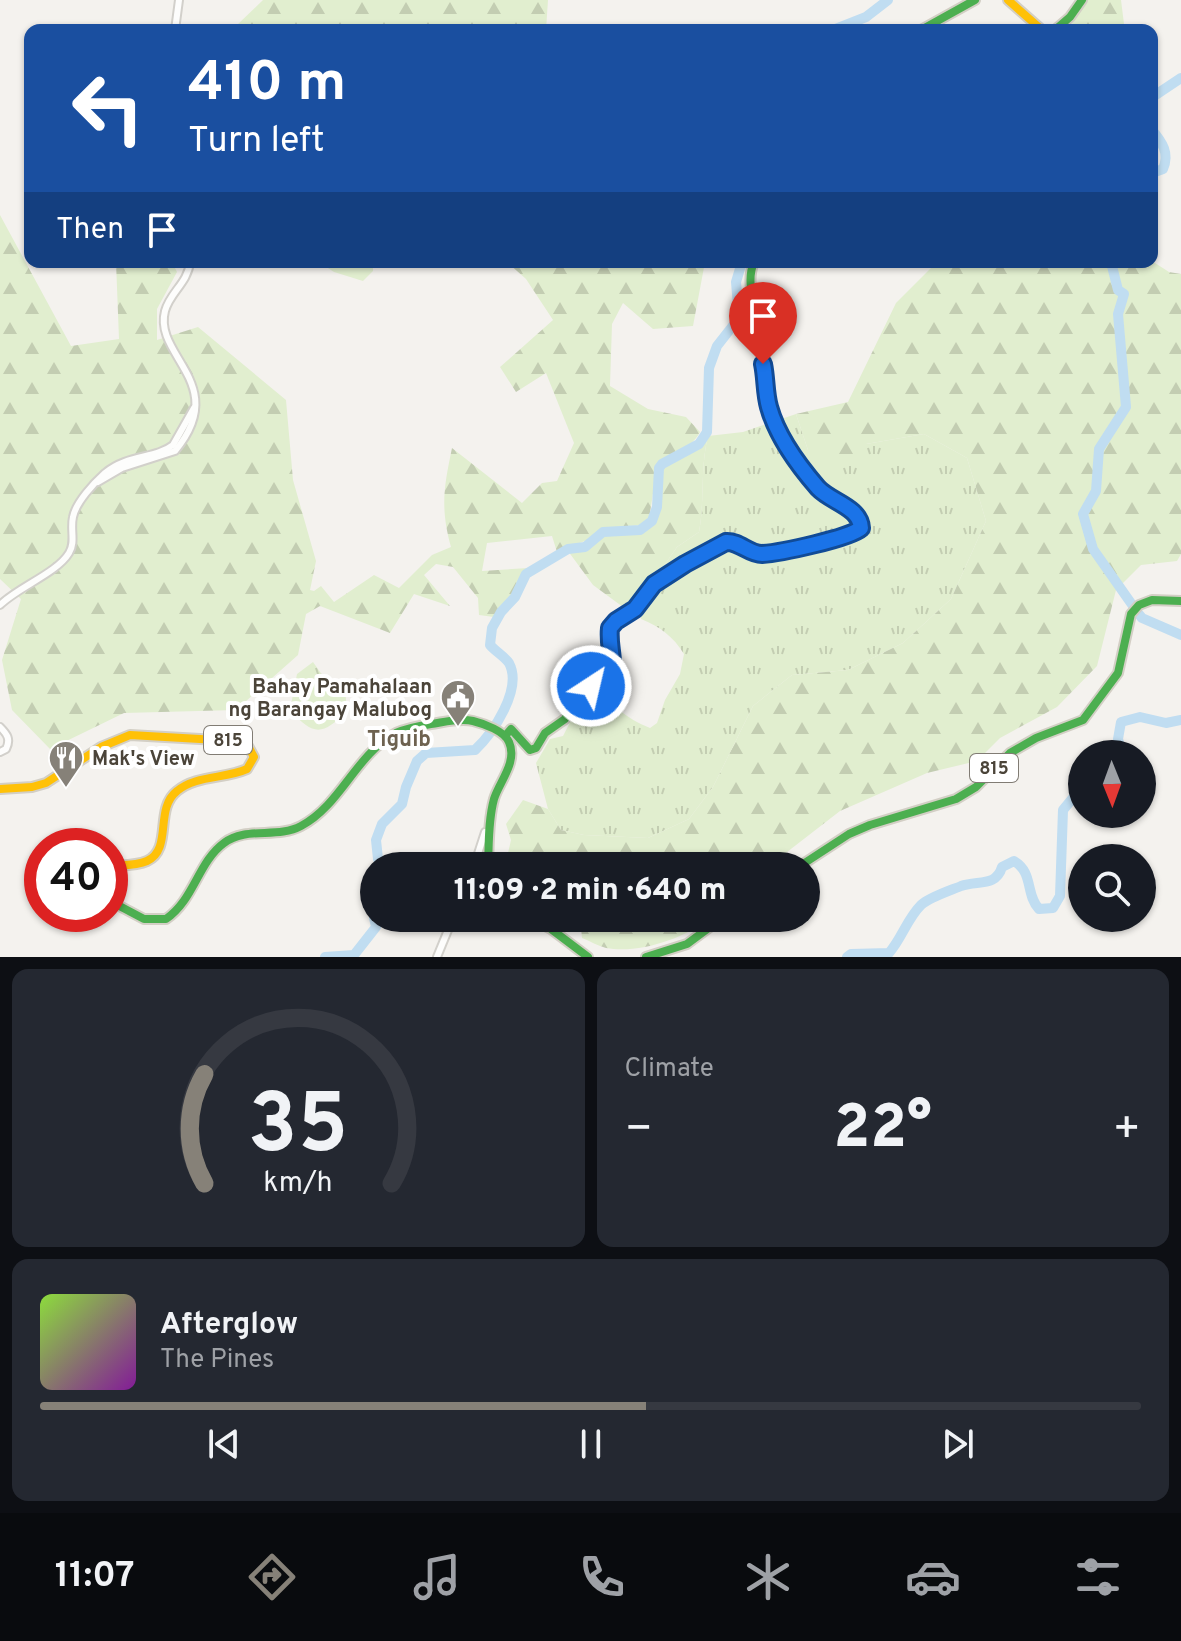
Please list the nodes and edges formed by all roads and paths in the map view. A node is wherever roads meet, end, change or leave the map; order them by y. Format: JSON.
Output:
{"nodes":[{"id":1,"x":179,"y":0,"type":"edge"},
{"id":2,"x":975,"y":0,"type":"edge"},
{"id":3,"x":1008,"y":0,"type":"edge"},
{"id":4,"x":1082,"y":0,"type":"edge"},
{"id":5,"x":176,"y":24,"type":"edge"},
{"id":6,"x":932,"y":24,"type":"edge"},
{"id":7,"x":1036,"y":24,"type":"edge"},
{"id":8,"x":1062,"y":24,"type":"edge"},
{"id":9,"x":188,"y":268,"type":"edge"},
{"id":10,"x":750,"y":268,"type":"edge"},
{"id":11,"x":1181,"y":601,"type":"edge"},
{"id":12,"x":0,"y":605,"type":"edge"},
{"id":13,"x":0,"y":727,"type":"edge"},
{"id":14,"x":501,"y":734,"type":"junction"},
{"id":15,"x":0,"y":752,"type":"edge"},
{"id":16,"x":0,"y":789,"type":"edge"},
{"id":17,"x":491,"y":818,"type":"junction"},
{"id":18,"x":479,"y":852,"type":"edge"},
{"id":19,"x":489,"y":852,"type":"edge"},
{"id":20,"x":820,"y":853,"type":"edge"},
{"id":21,"x":128,"y":864,"type":"edge"},
{"id":22,"x":128,"y":911,"type":"edge"},
{"id":23,"x":447,"y":932,"type":"edge"},
{"id":24,"x":555,"y":932,"type":"edge"},
{"id":25,"x":708,"y":932,"type":"edge"},
{"id":26,"x":437,"y":957,"type":"edge"},
{"id":27,"x":588,"y":957,"type":"edge"},
{"id":28,"x":646,"y":957,"type":"edge"}],
"edges":[{"from":1,"to":5,"type":"street"},
{"from":2,"to":6,"type":"main road"},
{"from":3,"to":7,"type":"main road"},
{"from":4,"to":8,"type":"main road"},
{"from":9,"to":12,"type":"street"},
{"from":10,"to":14,"type":"main road"},
{"from":11,"to":20,"type":"main road","number":"815"},
{"from":13,"to":15,"type":"street"},
{"from":14,"to":17,"type":"main road"},
{"from":14,"to":22,"type":"main road"},
{"from":16,"to":21,"type":"main road","number":"815"},
{"from":17,"to":18,"type":"street"},
{"from":17,"to":19,"type":"main road"},
{"from":23,"to":26,"type":"street"},
{"from":24,"to":27,"type":"main road"},
{"from":25,"to":28,"type":"main road"}]}
